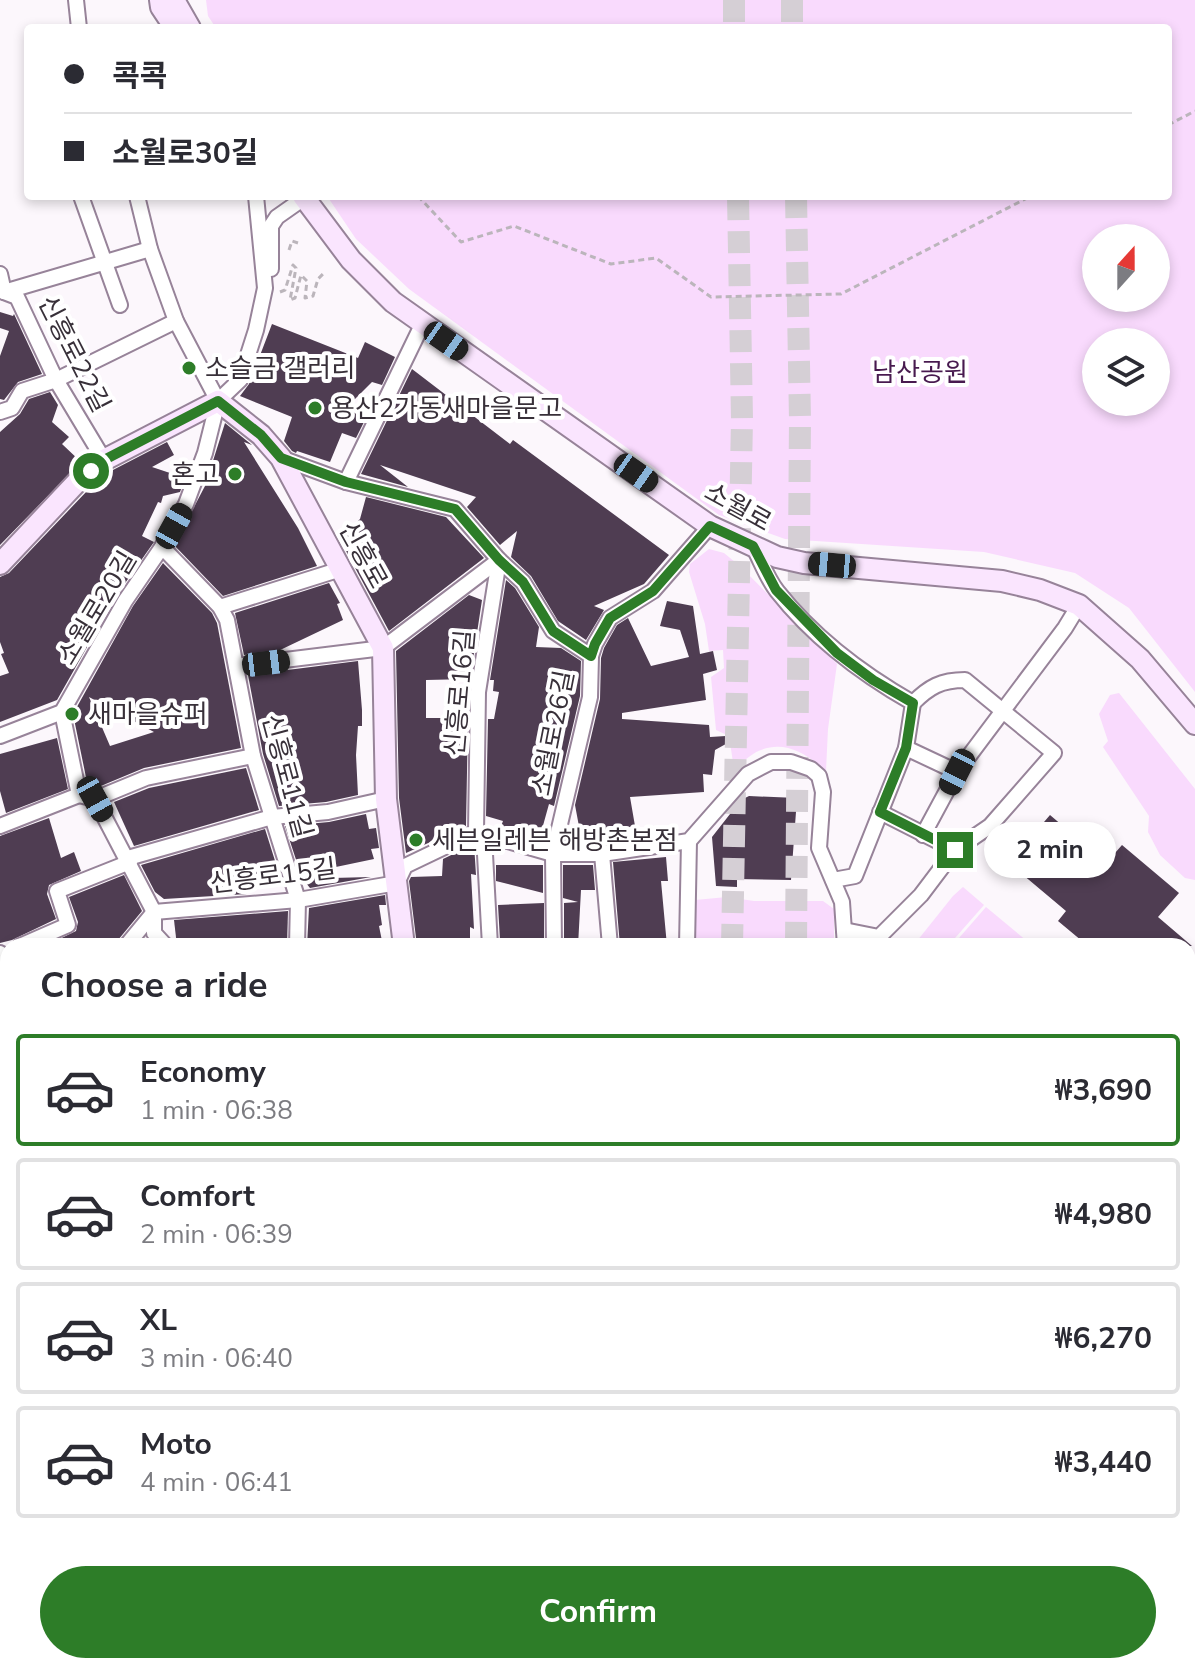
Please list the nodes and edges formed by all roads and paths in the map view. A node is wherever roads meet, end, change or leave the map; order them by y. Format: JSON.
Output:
{"nodes":[{"id":1,"x":76,"y":0,"type":"edge"},
{"id":2,"x":160,"y":0,"type":"edge"},
{"id":3,"x":174,"y":0,"type":"edge"},
{"id":4,"x":79,"y":24,"type":"edge"},
{"id":5,"x":172,"y":24,"type":"edge"},
{"id":6,"x":188,"y":24,"type":"edge"},
{"id":7,"x":1195,"y":111,"type":"edge"},
{"id":8,"x":1172,"y":123,"type":"edge"},
{"id":9,"x":82,"y":200,"type":"edge"},
{"id":10,"x":138,"y":200,"type":"edge"},
{"id":11,"x":257,"y":200,"type":"edge"},
{"id":12,"x":297,"y":200,"type":"edge"},
{"id":13,"x":299,"y":200,"type":"edge"},
{"id":14,"x":422,"y":200,"type":"edge"},
{"id":15,"x":1023,"y":200,"type":"edge"},
{"id":16,"x":298,"y":243,"type":"dead end"},
{"id":17,"x":150,"y":249,"type":"junction"},
{"id":18,"x":288,"y":251,"type":"dead end"},
{"id":19,"x":105,"y":262,"type":"junction"},
{"id":20,"x":325,"y":272,"type":"dead end"},
{"id":21,"x":0,"y":274,"type":"edge"},
{"id":22,"x":272,"y":290,"type":"junction"},
{"id":23,"x":2,"y":292,"type":"edge"},
{"id":24,"x":120,"y":305,"type":"dead end"},
{"id":25,"x":176,"y":321,"type":"junction"},
{"id":26,"x":422,"y":325,"type":"junction"},
{"id":27,"x":56,"y":380,"type":"junction"},
{"id":28,"x":218,"y":401,"type":"junction"},
{"id":29,"x":0,"y":412,"type":"edge"},
{"id":30,"x":281,"y":458,"type":"junction"},
{"id":31,"x":104,"y":460,"type":"junction"},
{"id":32,"x":346,"y":482,"type":"junction"},
{"id":33,"x":710,"y":526,"type":"junction"},
{"id":34,"x":753,"y":546,"type":"junction"},
{"id":35,"x":162,"y":547,"type":"junction"},
{"id":36,"x":499,"y":560,"type":"junction"},
{"id":37,"x":0,"y":564,"type":"edge"},
{"id":38,"x":341,"y":569,"type":"junction"},
{"id":39,"x":1079,"y":605,"type":"junction"},
{"id":40,"x":220,"y":607,"type":"junction"},
{"id":41,"x":383,"y":648,"type":"junction"},
{"id":42,"x":591,"y":656,"type":"junction"},
{"id":43,"x":236,"y":666,"type":"junction"},
{"id":44,"x":913,"y":703,"type":"junction"},
{"id":45,"x":1003,"y":710,"type":"junction"},
{"id":46,"x":62,"y":712,"type":"junction"},
{"id":47,"x":1195,"y":724,"type":"edge"},
{"id":48,"x":0,"y":736,"type":"edge"},
{"id":49,"x":906,"y":748,"type":"junction"},
{"id":50,"x":253,"y":756,"type":"junction"},
{"id":51,"x":957,"y":772,"type":"junction"},
{"id":52,"x":79,"y":795,"type":"junction"},
{"id":53,"x":95,"y":799,"type":"junction"},
{"id":54,"x":386,"y":799,"type":"junction"},
{"id":55,"x":880,"y":812,"type":"junction"},
{"id":56,"x":272,"y":817,"type":"junction"},
{"id":57,"x":0,"y":826,"type":"edge"},
{"id":58,"x":480,"y":834,"type":"junction"},
{"id":59,"x":923,"y":835,"type":"junction"},
{"id":60,"x":689,"y":841,"type":"junction"},
{"id":61,"x":955,"y":850,"type":"junction"},
{"id":62,"x":553,"y":854,"type":"junction"},
{"id":63,"x":602,"y":854,"type":"junction"},
{"id":64,"x":129,"y":860,"type":"junction"},
{"id":65,"x":833,"y":880,"type":"junction"},
{"id":66,"x":397,"y":883,"type":"junction"},
{"id":67,"x":298,"y":900,"type":"junction"},
{"id":68,"x":154,"y":912,"type":"junction"},
{"id":69,"x":844,"y":930,"type":"junction"},
{"id":70,"x":38,"y":938,"type":"edge"},
{"id":71,"x":133,"y":938,"type":"edge"},
{"id":72,"x":159,"y":938,"type":"edge"},
{"id":73,"x":297,"y":938,"type":"edge"},
{"id":74,"x":403,"y":938,"type":"edge"},
{"id":75,"x":489,"y":938,"type":"edge"},
{"id":76,"x":554,"y":938,"type":"edge"},
{"id":77,"x":609,"y":938,"type":"edge"},
{"id":78,"x":687,"y":938,"type":"edge"},
{"id":79,"x":844,"y":938,"type":"edge"}],
"edges":[{"from":1,"to":4,"type":"street"},
{"from":2,"to":5,"type":"main road"},
{"from":3,"to":6,"type":"main road"},
{"from":7,"to":8,"type":"path"},
{"from":9,"to":19,"type":"street"},
{"from":10,"to":17,"type":"street"},
{"from":11,"to":22,"type":"street","name":"소월로20길"},
{"from":12,"to":22,"type":"street"},
{"from":13,"to":26,"type":"main road","name":"소월로"},
{"from":14,"to":15,"type":"path"},
{"from":16,"to":18,"type":"path"},
{"from":17,"to":19,"type":"street"},
{"from":17,"to":25,"type":"street"},
{"from":19,"to":23,"type":"street"},
{"from":19,"to":24,"type":"street"},
{"from":20,"to":22,"type":"path"},
{"from":21,"to":23,"type":"street","name":"신흥로22길"},
{"from":22,"to":28,"type":"street","name":"소월로20길"},
{"from":23,"to":27,"type":"street","name":"신흥로22길"},
{"from":25,"to":27,"type":"street"},
{"from":25,"to":28,"type":"street"},
{"from":26,"to":32,"type":"street"},
{"from":26,"to":33,"type":"main road","name":"소월로"},
{"from":27,"to":29,"type":"street"},
{"from":27,"to":31,"type":"street","name":"신흥로22길"},
{"from":28,"to":30,"type":"main road","name":"신흥로"},
{"from":28,"to":31,"type":"main road"},
{"from":28,"to":35,"type":"street","name":"소월로20길"},
{"from":30,"to":32,"type":"street"},
{"from":30,"to":38,"type":"main road","name":"신흥로"},
{"from":31,"to":37,"type":"main road"},
{"from":32,"to":36,"type":"street"},
{"from":33,"to":34,"type":"main road","name":"소월로"},
{"from":33,"to":42,"type":"street","name":"소월로26길"},
{"from":34,"to":39,"type":"main road","name":"소월로"},
{"from":34,"to":44,"type":"street"},
{"from":35,"to":40,"type":"street","name":"신흥로11길"},
{"from":35,"to":46,"type":"street","name":"소월로20길"},
{"from":36,"to":41,"type":"street"},
{"from":36,"to":42,"type":"street"},
{"from":36,"to":58,"type":"street","name":"신흥로16길"},
{"from":38,"to":40,"type":"street"},
{"from":38,"to":41,"type":"main road","name":"신흥로"},
{"from":39,"to":45,"type":"street"},
{"from":39,"to":47,"type":"main road","name":"소월로"},
{"from":40,"to":43,"type":"street","name":"신흥로11길"},
{"from":41,"to":43,"type":"street"},
{"from":41,"to":54,"type":"main road","name":"신흥로"},
{"from":42,"to":62,"type":"street","name":"소월로26길"},
{"from":43,"to":50,"type":"street","name":"신흥로11길"},
{"from":44,"to":45,"type":"street"},
{"from":44,"to":49,"type":"street"},
{"from":45,"to":51,"type":"street"},
{"from":45,"to":61,"type":"street"},
{"from":46,"to":48,"type":"street"},
{"from":46,"to":52,"type":"street"},
{"from":49,"to":51,"type":"street"},
{"from":49,"to":55,"type":"street"},
{"from":50,"to":53,"type":"street"},
{"from":50,"to":56,"type":"street","name":"신흥로11길"},
{"from":51,"to":59,"type":"street"},
{"from":52,"to":53,"type":"street"},
{"from":52,"to":57,"type":"street"},
{"from":53,"to":64,"type":"street"},
{"from":54,"to":56,"type":"street"},
{"from":54,"to":66,"type":"main road","name":"신흥로"},
{"from":55,"to":59,"type":"street"},
{"from":55,"to":65,"type":"street"},
{"from":56,"to":64,"type":"street"},
{"from":56,"to":67,"type":"street","name":"신흥로11길"},
{"from":58,"to":62,"type":"street"},
{"from":58,"to":66,"type":"street"},
{"from":58,"to":75,"type":"street"},
{"from":59,"to":61,"type":"street"},
{"from":60,"to":63,"type":"street"},
{"from":60,"to":65,"type":"street"},
{"from":60,"to":78,"type":"street"},
{"from":61,"to":69,"type":"street"},
{"from":62,"to":63,"type":"street"},
{"from":62,"to":76,"type":"street"},
{"from":63,"to":77,"type":"street"},
{"from":64,"to":68,"type":"street"},
{"from":64,"to":70,"type":"street"},
{"from":65,"to":69,"type":"street"},
{"from":66,"to":67,"type":"street","name":"신흥로15길"},
{"from":66,"to":74,"type":"main road","name":"신흥로"},
{"from":67,"to":68,"type":"street","name":"신흥로15길"},
{"from":67,"to":73,"type":"street","name":"신흥로11길"},
{"from":68,"to":71,"type":"street"},
{"from":68,"to":72,"type":"street"},
{"from":69,"to":79,"type":"street"}]}
